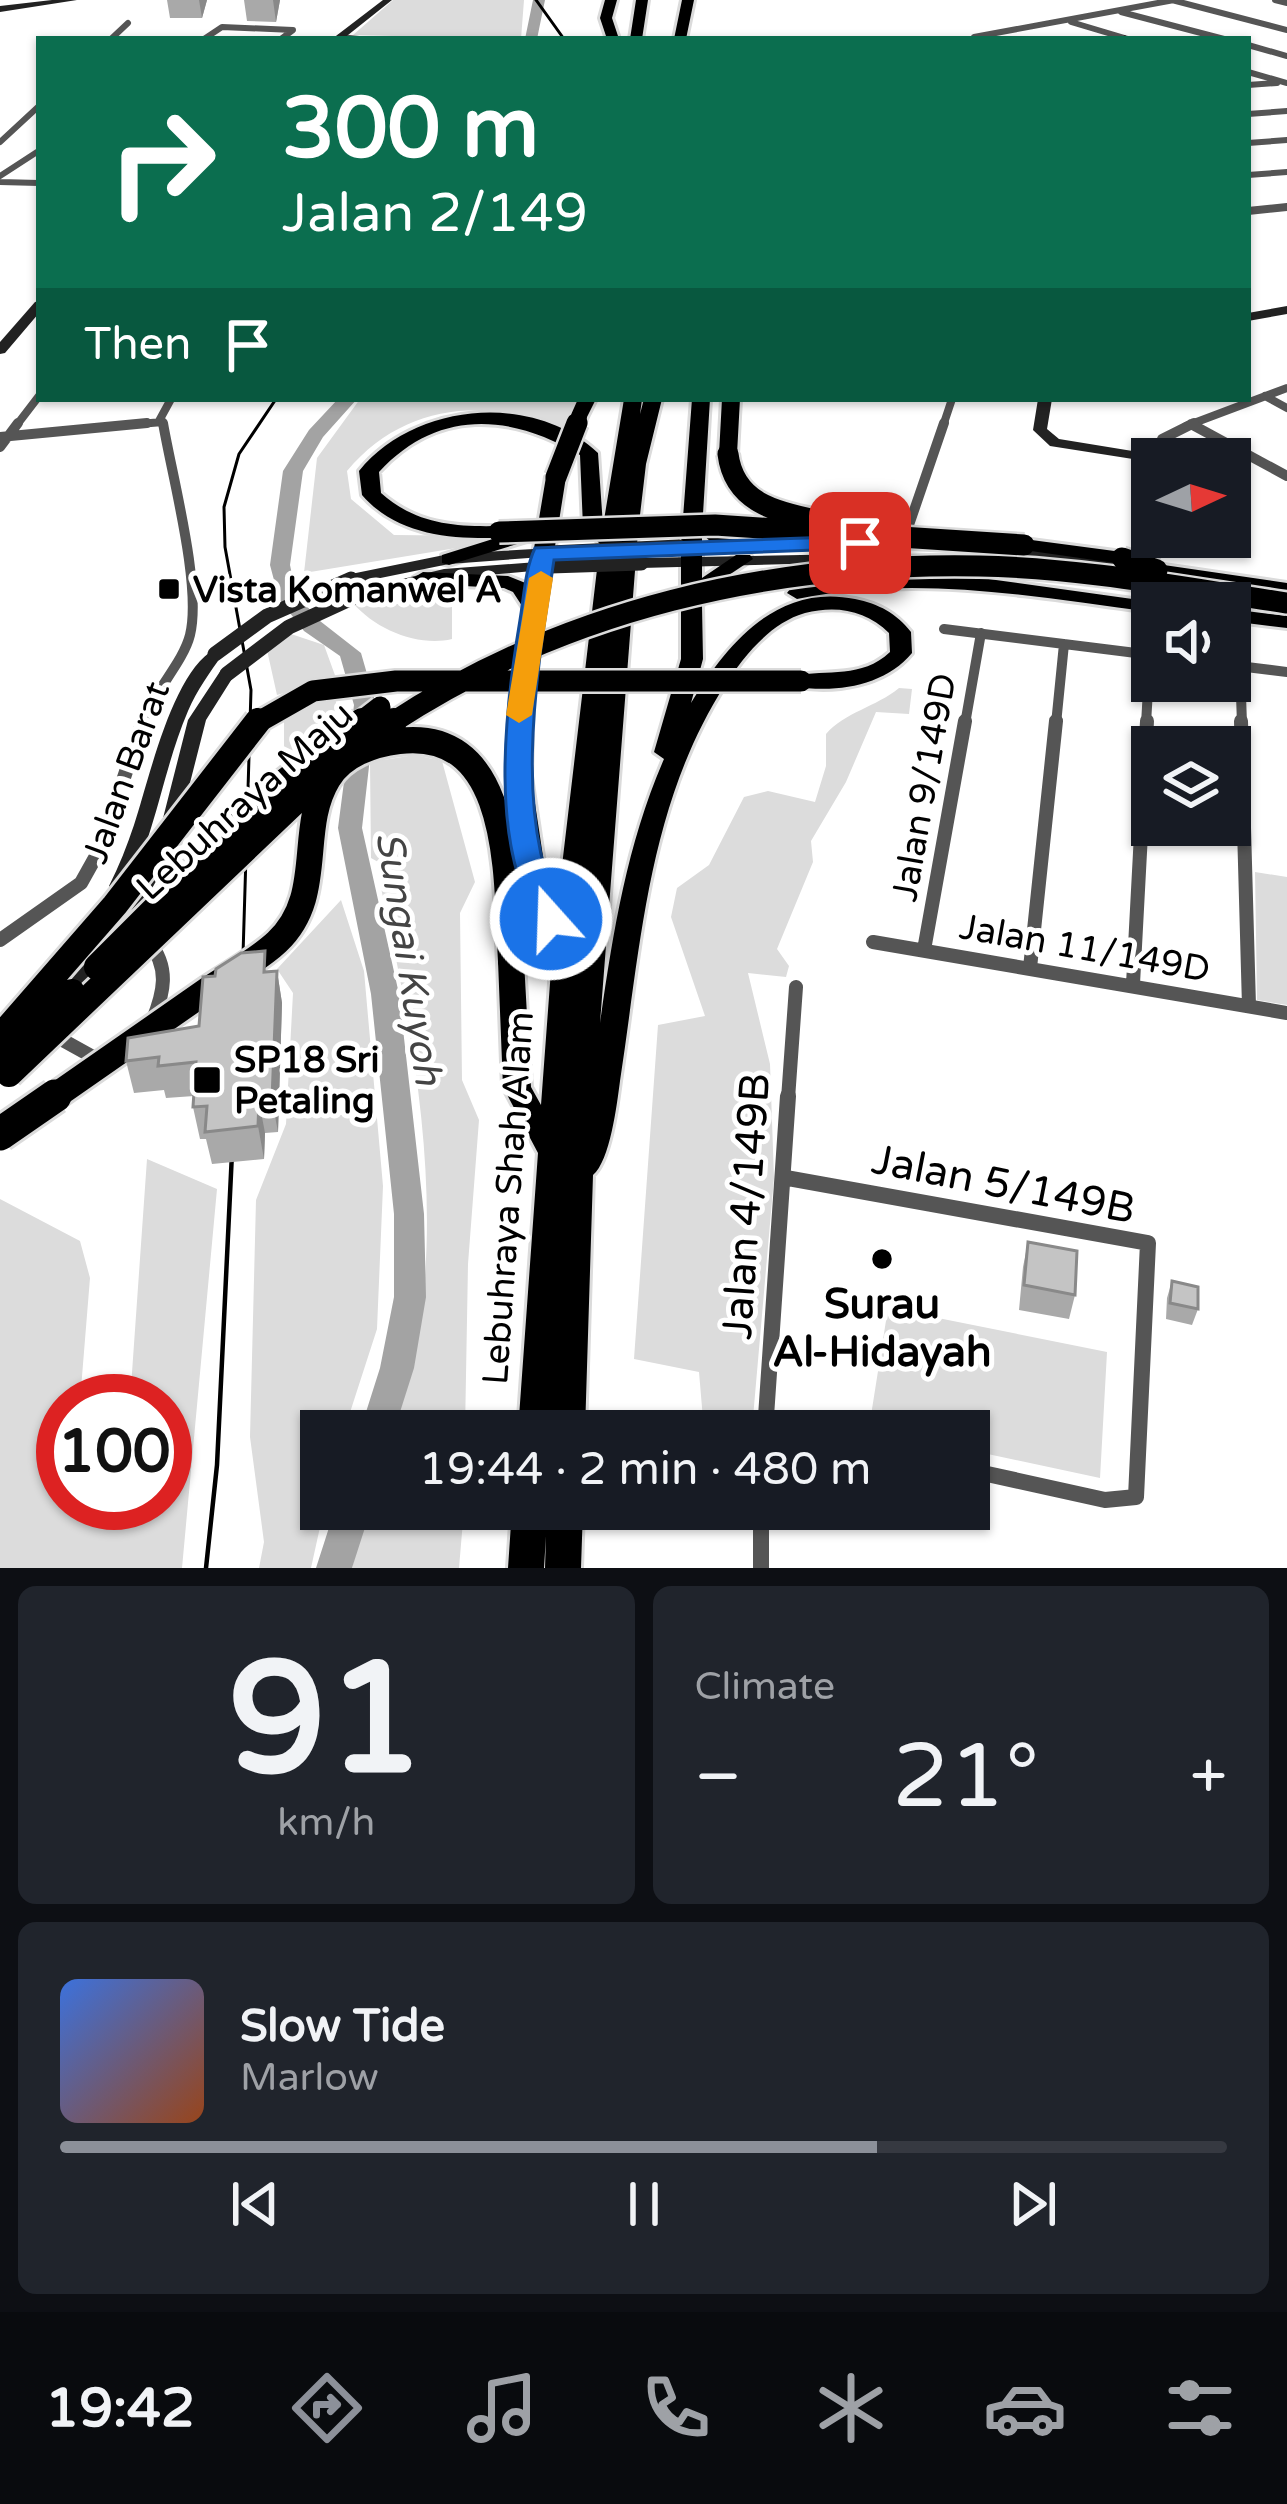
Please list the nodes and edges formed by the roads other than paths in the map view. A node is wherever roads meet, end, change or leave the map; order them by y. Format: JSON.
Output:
{"nodes":[{"id":1,"x":33,"y":0,"type":"edge"},
{"id":2,"x":73,"y":0,"type":"edge"},
{"id":3,"x":379,"y":0,"type":"edge"},
{"id":4,"x":388,"y":0,"type":"edge"},
{"id":5,"x":611,"y":0,"type":"edge"},
{"id":6,"x":642,"y":0,"type":"edge"},
{"id":7,"x":655,"y":0,"type":"edge"},
{"id":8,"x":688,"y":0,"type":"edge"},
{"id":9,"x":1173,"y":0,"type":"edge"},
{"id":10,"x":1275,"y":0,"type":"edge"},
{"id":11,"x":1287,"y":3,"type":"edge"},
{"id":12,"x":0,"y":6,"type":"edge"},
{"id":13,"x":1116,"y":10,"type":"junction"},
{"id":14,"x":1066,"y":20,"type":"junction"},
{"id":15,"x":128,"y":23,"type":"dead end"},
{"id":16,"x":1287,"y":30,"type":"edge"},
{"id":17,"x":114,"y":36,"type":"edge"},
{"id":18,"x":208,"y":36,"type":"edge"},
{"id":19,"x":285,"y":36,"type":"edge"},
{"id":20,"x":337,"y":36,"type":"edge"},
{"id":21,"x":338,"y":36,"type":"edge"},
{"id":22,"x":612,"y":36,"type":"edge"},
{"id":23,"x":636,"y":36,"type":"edge"},
{"id":24,"x":652,"y":36,"type":"edge"},
{"id":25,"x":681,"y":36,"type":"edge"},
{"id":26,"x":979,"y":36,"type":"edge"},
{"id":27,"x":1116,"y":36,"type":"edge"},
{"id":28,"x":1213,"y":36,"type":"edge"},
{"id":29,"x":1251,"y":46,"type":"edge"},
{"id":30,"x":1287,"y":56,"type":"edge"},
{"id":31,"x":1251,"y":73,"type":"edge"},
{"id":32,"x":1286,"y":82,"type":"edge"},
{"id":33,"x":1251,"y":86,"type":"edge"},
{"id":34,"x":36,"y":109,"type":"edge"},
{"id":35,"x":1287,"y":111,"type":"edge"},
{"id":36,"x":1251,"y":115,"type":"edge"},
{"id":37,"x":1287,"y":140,"type":"edge"},
{"id":38,"x":0,"y":142,"type":"edge"},
{"id":39,"x":1251,"y":143,"type":"edge"},
{"id":40,"x":36,"y":153,"type":"edge"},
{"id":41,"x":1287,"y":172,"type":"edge"},
{"id":42,"x":1251,"y":176,"type":"edge"},
{"id":43,"x":0,"y":179,"type":"edge"},
{"id":44,"x":36,"y":183,"type":"edge"},
{"id":45,"x":1287,"y":207,"type":"edge"},
{"id":46,"x":1251,"y":211,"type":"edge"},
{"id":47,"x":36,"y":291,"type":"edge"},
{"id":48,"x":36,"y":308,"type":"edge"},
{"id":49,"x":1287,"y":310,"type":"edge"},
{"id":50,"x":1251,"y":316,"type":"edge"},
{"id":51,"x":0,"y":331,"type":"edge"},
{"id":52,"x":0,"y":350,"type":"edge"},
{"id":53,"x":1287,"y":388,"type":"edge"},
{"id":54,"x":1264,"y":396,"type":"junction"},
{"id":55,"x":36,"y":400,"type":"edge"},
{"id":56,"x":1251,"y":401,"type":"edge"},
{"id":57,"x":169,"y":402,"type":"edge"},
{"id":58,"x":633,"y":402,"type":"edge"},
{"id":59,"x":652,"y":402,"type":"edge"},
{"id":60,"x":701,"y":402,"type":"edge"},
{"id":61,"x":731,"y":402,"type":"edge"},
{"id":62,"x":951,"y":402,"type":"edge"},
{"id":63,"x":1045,"y":402,"type":"edge"},
{"id":64,"x":1248,"y":402,"type":"edge"},
{"id":65,"x":583,"y":408,"type":"edge"},
{"id":66,"x":1287,"y":408,"type":"edge"},
{"id":67,"x":158,"y":421,"type":"junction"},
{"id":68,"x":1191,"y":424,"type":"junction"},
{"id":69,"x":1164,"y":438,"type":"edge"},
{"id":70,"x":2,"y":441,"type":"edge"},
{"id":71,"x":1131,"y":454,"type":"edge"},
{"id":72,"x":1287,"y":476,"type":"edge"},
{"id":73,"x":916,"y":507,"type":"junction"},
{"id":74,"x":547,"y":514,"type":"junction"},
{"id":75,"x":693,"y":515,"type":"junction"},
{"id":76,"x":860,"y":543,"type":"junction"},
{"id":77,"x":610,"y":544,"type":"junction"},
{"id":78,"x":1024,"y":545,"type":"junction"},
{"id":79,"x":955,"y":547,"type":"junction"},
{"id":80,"x":749,"y":552,"type":"junction"},
{"id":81,"x":685,"y":554,"type":"junction"},
{"id":82,"x":1152,"y":558,"type":"edge"},
{"id":83,"x":448,"y":559,"type":"junction"},
{"id":84,"x":546,"y":560,"type":"junction"},
{"id":85,"x":1152,"y":569,"type":"junction"},
{"id":86,"x":424,"y":578,"type":"junction"},
{"id":87,"x":357,"y":586,"type":"junction"},
{"id":88,"x":1287,"y":588,"type":"edge"},
{"id":89,"x":1131,"y":604,"type":"edge"},
{"id":90,"x":1287,"y":604,"type":"edge"},
{"id":91,"x":690,"y":608,"type":"junction"},
{"id":92,"x":536,"y":611,"type":"junction"},
{"id":93,"x":1251,"y":618,"type":"edge"},
{"id":94,"x":1287,"y":622,"type":"edge"},
{"id":95,"x":944,"y":629,"type":"dead end"},
{"id":96,"x":981,"y":634,"type":"junction"},
{"id":97,"x":1064,"y":644,"type":"junction"},
{"id":98,"x":1131,"y":652,"type":"edge"},
{"id":99,"x":728,"y":663,"type":"junction"},
{"id":100,"x":1251,"y":668,"type":"edge"},
{"id":101,"x":1287,"y":672,"type":"edge"},
{"id":102,"x":1148,"y":702,"type":"edge"},
{"id":103,"x":1236,"y":702,"type":"edge"},
{"id":104,"x":643,"y":851,"type":"junction"},
{"id":105,"x":104,"y":914,"type":"junction"},
{"id":106,"x":127,"y":920,"type":"junction"},
{"id":107,"x":0,"y":940,"type":"edge"},
{"id":108,"x":566,"y":941,"type":"junction"},
{"id":109,"x":874,"y":942,"type":"dead end"},
{"id":110,"x":924,"y":950,"type":"junction"},
{"id":111,"x":1030,"y":968,"type":"junction"},
{"id":112,"x":1133,"y":984,"type":"junction"},
{"id":113,"x":796,"y":987,"type":"dead end"},
{"id":114,"x":1249,"y":1006,"type":"junction"},
{"id":115,"x":1287,"y":1013,"type":"edge"},
{"id":116,"x":28,"y":1021,"type":"junction"},
{"id":117,"x":0,"y":1035,"type":"edge"},
{"id":118,"x":0,"y":1052,"type":"edge"},
{"id":119,"x":0,"y":1065,"type":"edge"},
{"id":120,"x":0,"y":1082,"type":"edge"},
{"id":121,"x":0,"y":1134,"type":"edge"},
{"id":122,"x":550,"y":1148,"type":"junction"},
{"id":123,"x":787,"y":1178,"type":"junction"},
{"id":124,"x":574,"y":1206,"type":"junction"},
{"id":125,"x":536,"y":1410,"type":"edge"},
{"id":126,"x":569,"y":1410,"type":"edge"},
{"id":127,"x":767,"y":1410,"type":"edge"},
{"id":128,"x":990,"y":1475,"type":"edge"},
{"id":129,"x":529,"y":1530,"type":"edge"},
{"id":130,"x":564,"y":1530,"type":"edge"},
{"id":131,"x":761,"y":1530,"type":"edge"},
{"id":132,"x":526,"y":1568,"type":"edge"},
{"id":133,"x":563,"y":1568,"type":"edge"},
{"id":134,"x":761,"y":1568,"type":"edge"}],
"edges":[{"from":1,"to":12,"type":"main road"},
{"from":2,"to":12,"type":"main road"},
{"from":3,"to":20,"type":"main road"},
{"from":4,"to":21,"type":"main road"},
{"from":5,"to":22,"type":"highway"},
{"from":6,"to":23,"type":"highway"},
{"from":7,"to":24,"type":"highway"},
{"from":8,"to":25,"type":"highway"},
{"from":9,"to":13,"type":"street"},
{"from":9,"to":16,"type":"street"},
{"from":10,"to":11,"type":"street"},
{"from":13,"to":14,"type":"street"},
{"from":13,"to":28,"type":"street"},
{"from":14,"to":26,"type":"street"},
{"from":14,"to":27,"type":"street"},
{"from":15,"to":17,"type":"street"},
{"from":18,"to":19,"type":"street"},
{"from":29,"to":30,"type":"street"},
{"from":31,"to":32,"type":"street"},
{"from":32,"to":33,"type":"street"},
{"from":34,"to":38,"type":"street"},
{"from":35,"to":36,"type":"street"},
{"from":37,"to":39,"type":"street"},
{"from":40,"to":43,"type":"street"},
{"from":41,"to":42,"type":"street"},
{"from":43,"to":44,"type":"street"},
{"from":45,"to":46,"type":"street"},
{"from":47,"to":51,"type":"main road"},
{"from":48,"to":52,"type":"main road"},
{"from":49,"to":50,"type":"main road"},
{"from":53,"to":54,"type":"street"},
{"from":54,"to":56,"type":"street"},
{"from":54,"to":66,"type":"street"},
{"from":55,"to":70,"type":"street"},
{"from":57,"to":67,"type":"street"},
{"from":58,"to":77,"type":"highway","name":"Lebuhraya Shah Alam"},
{"from":59,"to":124,"type":"highway","name":"Lebuhraya Shah Alam"},
{"from":60,"to":75,"type":"highway"},
{"from":61,"to":78,"type":"highway","bridge":true},
{"from":62,"to":73,"type":"street"},
{"from":63,"to":71,"type":"main road"},
{"from":64,"to":68,"type":"street"},
{"from":65,"to":74,"type":"highway","bridge":true},
{"from":67,"to":70,"type":"street"},
{"from":67,"to":107,"type":"street"},
{"from":68,"to":69,"type":"street"},
{"from":68,"to":72,"type":"street"},
{"from":73,"to":76,"type":"street"},
{"from":73,"to":79,"type":"street"},
{"from":74,"to":83,"type":"highway"},
{"from":74,"to":84,"type":"highway"},
{"from":75,"to":80,"type":"highway"},
{"from":75,"to":81,"type":"highway"},
{"from":76,"to":79,"type":"main road"},
{"from":76,"to":80,"type":"main road"},
{"from":77,"to":78,"type":"highway","bridge":true},
{"from":77,"to":108,"type":"highway","name":"Lebuhraya Shah Alam"},
{"from":78,"to":85,"type":"highway","bridge":true},
{"from":79,"to":85,"type":"main road"},
{"from":80,"to":81,"type":"main road"},
{"from":80,"to":90,"type":"main road"},
{"from":80,"to":91,"type":"highway"},
{"from":81,"to":84,"type":"main road","bridge":true},
{"from":81,"to":91,"type":"highway"},
{"from":82,"to":85,"type":"main road"},
{"from":83,"to":84,"type":"main road"},
{"from":83,"to":87,"type":"main road"},
{"from":84,"to":86,"type":"main road"},
{"from":84,"to":92,"type":"highway"},
{"from":85,"to":88,"type":"highway","name":"Lebuhraya Maju"},
{"from":85,"to":118,"type":"highway","name":"Lebuhraya Maju","bridge":true},
{"from":86,"to":87,"type":"main road"},
{"from":86,"to":92,"type":"highway"},
{"from":87,"to":105,"type":"main road","name":"Jalan Barat","bridge":true},
{"from":87,"to":106,"type":"main road","name":"Jalan Barat","bridge":true},
{"from":89,"to":99,"type":"highway"},
{"from":90,"to":120,"type":"highway","name":"Lebuhraya Maju","bridge":true},
{"from":91,"to":104,"type":"highway"},
{"from":92,"to":108,"type":"highway"},
{"from":93,"to":94,"type":"highway"},
{"from":95,"to":96,"type":"street"},
{"from":96,"to":97,"type":"street"},
{"from":96,"to":110,"type":"street","name":"Jalan 9/149D"},
{"from":97,"to":98,"type":"street"},
{"from":97,"to":111,"type":"street"},
{"from":99,"to":104,"type":"highway"},
{"from":99,"to":117,"type":"highway","bridge":true},
{"from":100,"to":101,"type":"street"},
{"from":102,"to":112,"type":"street"},
{"from":103,"to":114,"type":"street"},
{"from":104,"to":124,"type":"highway"},
{"from":105,"to":106,"type":"street"},
{"from":105,"to":116,"type":"main road","name":"Jalan Barat"},
{"from":106,"to":116,"type":"main road","name":"Jalan Barat"},
{"from":106,"to":116,"type":"street"},
{"from":108,"to":122,"type":"highway","name":"Lebuhraya Shah Alam"},
{"from":109,"to":110,"type":"street","name":"Jalan 11/149D"},
{"from":110,"to":111,"type":"street","name":"Jalan 11/149D"},
{"from":111,"to":112,"type":"street","name":"Jalan 11/149D"},
{"from":112,"to":114,"type":"street","name":"Jalan 11/149D"},
{"from":113,"to":123,"type":"street","name":"Jalan 4/149B"},
{"from":114,"to":115,"type":"street","name":"Jalan 11/149D"},
{"from":116,"to":117,"type":"main road","name":"Jalan Barat"},
{"from":116,"to":119,"type":"main road","name":"Jalan Barat"},
{"from":121,"to":122,"type":"highway","bridge":true},
{"from":122,"to":125,"type":"highway","name":"Lebuhraya Shah Alam"},
{"from":123,"to":127,"type":"street","name":"Jalan 4/149B"},
{"from":123,"to":128,"type":"street","name":"Jalan 5/149B"},
{"from":124,"to":126,"type":"highway","name":"Lebuhraya Shah Alam"},
{"from":129,"to":132,"type":"highway"},
{"from":130,"to":133,"type":"highway"},
{"from":131,"to":134,"type":"street"}]}
